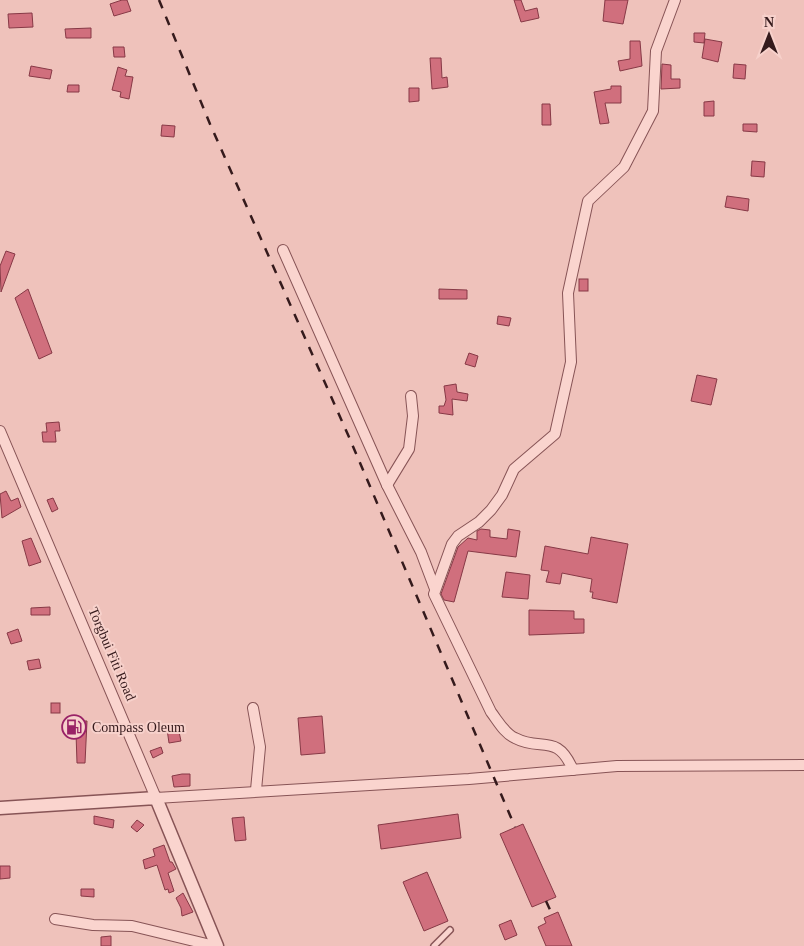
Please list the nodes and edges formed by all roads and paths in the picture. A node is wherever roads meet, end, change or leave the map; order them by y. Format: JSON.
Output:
{"nodes":[{"id":1,"x":675,"y":0,"type":"edge"},
{"id":2,"x":282,"y":250,"type":"dead end"},
{"id":3,"x":411,"y":396,"type":"dead end"},
{"id":4,"x":0,"y":431,"type":"edge"},
{"id":5,"x":387,"y":486,"type":"junction"},
{"id":6,"x":435,"y":589,"type":"junction"},
{"id":7,"x":253,"y":708,"type":"dead end"},
{"id":8,"x":804,"y":765,"type":"edge"},
{"id":9,"x":573,"y":770,"type":"junction"},
{"id":10,"x":256,"y":790,"type":"junction"},
{"id":11,"x":156,"y":798,"type":"junction"},
{"id":12,"x":0,"y":808,"type":"edge"},
{"id":13,"x":55,"y":919,"type":"dead end"},
{"id":14,"x":450,"y":930,"type":"dead end"},
{"id":15,"x":216,"y":946,"type":"edge"},
{"id":16,"x":434,"y":946,"type":"edge"}],
"edges":[{"from":1,"to":6,"type":"street"},
{"from":2,"to":5,"type":"street"},
{"from":3,"to":5,"type":"street"},
{"from":4,"to":11,"type":"street","name":"Torgbui Fiti Road"},
{"from":5,"to":6,"type":"street"},
{"from":6,"to":9,"type":"street"},
{"from":7,"to":10,"type":"street"},
{"from":8,"to":9,"type":"street"},
{"from":9,"to":10,"type":"street"},
{"from":10,"to":11,"type":"street"},
{"from":11,"to":12,"type":"street"},
{"from":11,"to":15,"type":"street","name":"Torgbui Fiti Road"},
{"from":13,"to":15,"type":"street"},
{"from":14,"to":16,"type":"lane"}]}
